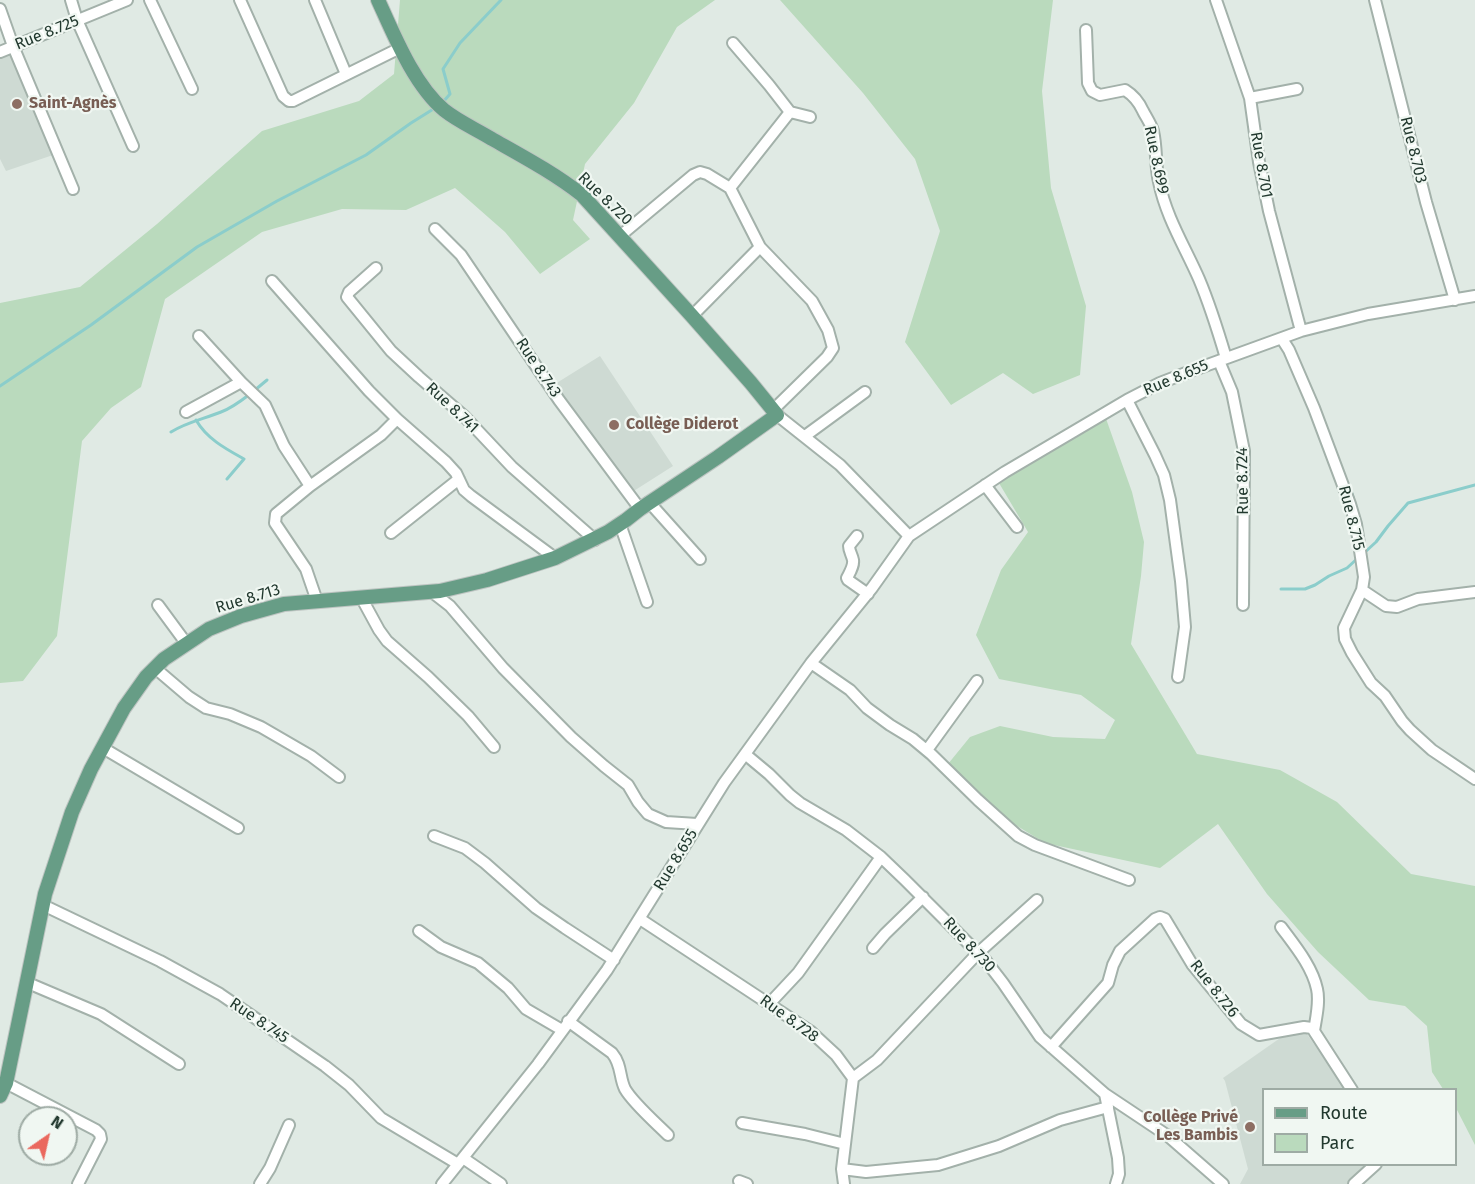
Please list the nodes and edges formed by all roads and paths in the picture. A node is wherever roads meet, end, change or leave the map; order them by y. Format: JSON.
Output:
{"nodes":[{"id":1,"x":71,"y":0,"type":"edge"},
{"id":2,"x":127,"y":0,"type":"edge"},
{"id":3,"x":150,"y":0,"type":"edge"},
{"id":4,"x":240,"y":0,"type":"edge"},
{"id":5,"x":315,"y":0,"type":"edge"},
{"id":6,"x":378,"y":0,"type":"edge"},
{"id":7,"x":1216,"y":0,"type":"edge"},
{"id":8,"x":1374,"y":0,"type":"edge"},
{"id":9,"x":0,"y":9,"type":"edge"},
{"id":10,"x":77,"y":20,"type":"junction"},
{"id":11,"x":1086,"y":30,"type":"dead end"},
{"id":12,"x":733,"y":43,"type":"dead end"},
{"id":13,"x":13,"y":46,"type":"junction"},
{"id":14,"x":400,"y":48,"type":"junction"},
{"id":15,"x":0,"y":52,"type":"edge"},
{"id":16,"x":346,"y":74,"type":"junction"},
{"id":17,"x":192,"y":89,"type":"dead end"},
{"id":18,"x":1297,"y":89,"type":"dead end"},
{"id":19,"x":1250,"y":98,"type":"junction"},
{"id":20,"x":790,"y":112,"type":"junction"},
{"id":21,"x":810,"y":117,"type":"dead end"},
{"id":22,"x":133,"y":146,"type":"dead end"},
{"id":23,"x":730,"y":188,"type":"junction"},
{"id":24,"x":73,"y":189,"type":"dead end"},
{"id":25,"x":435,"y":229,"type":"dead end"},
{"id":26,"x":620,"y":236,"type":"junction"},
{"id":27,"x":760,"y":247,"type":"junction"},
{"id":28,"x":376,"y":268,"type":"dead end"},
{"id":29,"x":272,"y":281,"type":"dead end"},
{"id":30,"x":1475,"y":296,"type":"edge"},
{"id":31,"x":1455,"y":300,"type":"junction"},
{"id":32,"x":692,"y":316,"type":"junction"},
{"id":33,"x":1301,"y":331,"type":"junction"},
{"id":34,"x":199,"y":336,"type":"dead end"},
{"id":35,"x":1282,"y":339,"type":"junction"},
{"id":36,"x":1223,"y":359,"type":"junction"},
{"id":37,"x":242,"y":382,"type":"junction"},
{"id":38,"x":865,"y":392,"type":"dead end"},
{"id":39,"x":1127,"y":400,"type":"junction"},
{"id":40,"x":186,"y":412,"type":"dead end"},
{"id":41,"x":775,"y":413,"type":"junction"},
{"id":42,"x":397,"y":419,"type":"junction"},
{"id":43,"x":805,"y":436,"type":"junction"},
{"id":44,"x":459,"y":479,"type":"junction"},
{"id":45,"x":985,"y":485,"type":"junction"},
{"id":46,"x":310,"y":486,"type":"junction"},
{"id":47,"x":644,"y":505,"type":"junction"},
{"id":48,"x":620,"y":524,"type":"junction"},
{"id":49,"x":1017,"y":527,"type":"dead end"},
{"id":50,"x":392,"y":533,"type":"dead end"},
{"id":51,"x":857,"y":536,"type":"dead end"},
{"id":52,"x":909,"y":536,"type":"junction"},
{"id":53,"x":594,"y":540,"type":"junction"},
{"id":54,"x":555,"y":558,"type":"junction"},
{"id":55,"x":700,"y":559,"type":"dead end"},
{"id":56,"x":1362,"y":590,"type":"junction"},
{"id":57,"x":432,"y":592,"type":"junction"},
{"id":58,"x":1475,"y":592,"type":"edge"},
{"id":59,"x":868,"y":594,"type":"junction"},
{"id":60,"x":361,"y":597,"type":"junction"},
{"id":61,"x":317,"y":601,"type":"junction"},
{"id":62,"x":647,"y":602,"type":"dead end"},
{"id":63,"x":158,"y":605,"type":"dead end"},
{"id":64,"x":1243,"y":606,"type":"dead end"},
{"id":65,"x":186,"y":643,"type":"junction"},
{"id":66,"x":811,"y":663,"type":"junction"},
{"id":67,"x":155,"y":668,"type":"junction"},
{"id":68,"x":1178,"y":677,"type":"dead end"},
{"id":69,"x":977,"y":681,"type":"dead end"},
{"id":70,"x":494,"y":747,"type":"dead end"},
{"id":71,"x":103,"y":748,"type":"junction"},
{"id":72,"x":927,"y":750,"type":"junction"},
{"id":73,"x":745,"y":754,"type":"junction"},
{"id":74,"x":339,"y":777,"type":"dead end"},
{"id":75,"x":1475,"y":779,"type":"edge"},
{"id":76,"x":698,"y":824,"type":"junction"},
{"id":77,"x":238,"y":828,"type":"dead end"},
{"id":78,"x":434,"y":836,"type":"dead end"},
{"id":79,"x":881,"y":857,"type":"junction"},
{"id":80,"x":1129,"y":880,"type":"dead end"},
{"id":81,"x":923,"y":897,"type":"junction"},
{"id":82,"x":1037,"y":900,"type":"dead end"},
{"id":83,"x":43,"y":905,"type":"junction"},
{"id":84,"x":640,"y":920,"type":"junction"},
{"id":85,"x":1281,"y":927,"type":"dead end"},
{"id":86,"x":419,"y":932,"type":"dead end"},
{"id":87,"x":873,"y":948,"type":"dead end"},
{"id":88,"x":978,"y":953,"type":"junction"},
{"id":89,"x":614,"y":960,"type":"junction"},
{"id":90,"x":28,"y":983,"type":"junction"},
{"id":91,"x":770,"y":1004,"type":"junction"},
{"id":92,"x":565,"y":1026,"type":"junction"},
{"id":93,"x":1314,"y":1031,"type":"junction"},
{"id":94,"x":1051,"y":1047,"type":"junction"},
{"id":95,"x":179,"y":1064,"type":"dead end"},
{"id":96,"x":853,"y":1078,"type":"junction"},
{"id":97,"x":1351,"y":1088,"type":"edge"},
{"id":98,"x":2,"y":1092,"type":"edge"},
{"id":99,"x":1105,"y":1094,"type":"junction"},
{"id":100,"x":1108,"y":1107,"type":"junction"},
{"id":101,"x":742,"y":1124,"type":"dead end"},
{"id":102,"x":289,"y":1125,"type":"dead end"},
{"id":103,"x":668,"y":1135,"type":"dead end"},
{"id":104,"x":845,"y":1144,"type":"junction"},
{"id":105,"x":460,"y":1161,"type":"junction"},
{"id":106,"x":1374,"y":1166,"type":"edge"},
{"id":107,"x":842,"y":1169,"type":"junction"},
{"id":108,"x":78,"y":1184,"type":"edge"},
{"id":109,"x":260,"y":1184,"type":"edge"},
{"id":110,"x":442,"y":1184,"type":"edge"},
{"id":111,"x":501,"y":1184,"type":"edge"},
{"id":112,"x":844,"y":1184,"type":"edge"},
{"id":113,"x":1116,"y":1184,"type":"edge"},
{"id":114,"x":1223,"y":1184,"type":"edge"},
{"id":115,"x":1354,"y":1184,"type":"edge"}],
"edges":[{"from":1,"to":10,"type":"street"},
{"from":2,"to":10,"type":"street","name":"Rue 8.725"},
{"from":3,"to":17,"type":"street"},
{"from":4,"to":16,"type":"street"},
{"from":5,"to":16,"type":"street"},
{"from":6,"to":14,"type":"main road","name":"Rue 8.720"},
{"from":7,"to":19,"type":"street","name":"Rue 8.701"},
{"from":8,"to":31,"type":"street","name":"Rue 8.703"},
{"from":9,"to":13,"type":"street"},
{"from":10,"to":13,"type":"street","name":"Rue 8.725"},
{"from":10,"to":22,"type":"street"},
{"from":11,"to":36,"type":"street","name":"Rue 8.699"},
{"from":12,"to":20,"type":"street"},
{"from":13,"to":15,"type":"street","name":"Rue 8.725"},
{"from":13,"to":24,"type":"street"},
{"from":14,"to":16,"type":"street"},
{"from":14,"to":26,"type":"main road","name":"Rue 8.720"},
{"from":18,"to":19,"type":"street"},
{"from":19,"to":33,"type":"street","name":"Rue 8.701"},
{"from":20,"to":21,"type":"street"},
{"from":20,"to":23,"type":"street"},
{"from":23,"to":26,"type":"street"},
{"from":23,"to":27,"type":"street"},
{"from":25,"to":47,"type":"street","name":"Rue 8.743"},
{"from":26,"to":32,"type":"main road","name":"Rue 8.720"},
{"from":27,"to":32,"type":"street"},
{"from":27,"to":41,"type":"street"},
{"from":28,"to":53,"type":"street","name":"Rue 8.741"},
{"from":29,"to":42,"type":"street"},
{"from":30,"to":31,"type":"street","name":"Rue 8.655"},
{"from":31,"to":33,"type":"street","name":"Rue 8.655"},
{"from":32,"to":41,"type":"main road","name":"Rue 8.720"},
{"from":33,"to":35,"type":"street","name":"Rue 8.655"},
{"from":34,"to":37,"type":"street"},
{"from":35,"to":36,"type":"street","name":"Rue 8.655"},
{"from":35,"to":56,"type":"street","name":"Rue 8.715"},
{"from":36,"to":39,"type":"street","name":"Rue 8.655"},
{"from":36,"to":64,"type":"street","name":"Rue 8.724"},
{"from":37,"to":40,"type":"street"},
{"from":37,"to":46,"type":"street"},
{"from":38,"to":43,"type":"street"},
{"from":39,"to":45,"type":"street","name":"Rue 8.655"},
{"from":39,"to":68,"type":"street"},
{"from":41,"to":43,"type":"street"},
{"from":41,"to":47,"type":"main road","name":"Rue 8.713"},
{"from":42,"to":44,"type":"street"},
{"from":42,"to":46,"type":"street"},
{"from":43,"to":52,"type":"street"},
{"from":44,"to":50,"type":"street"},
{"from":44,"to":54,"type":"street"},
{"from":45,"to":49,"type":"street"},
{"from":45,"to":52,"type":"street","name":"Rue 8.655"},
{"from":46,"to":61,"type":"street"},
{"from":47,"to":48,"type":"main road","name":"Rue 8.713"},
{"from":47,"to":55,"type":"street","name":"Rue 8.743"},
{"from":48,"to":53,"type":"main road","name":"Rue 8.713"},
{"from":48,"to":62,"type":"street"},
{"from":51,"to":59,"type":"street"},
{"from":52,"to":59,"type":"street","name":"Rue 8.655"},
{"from":53,"to":54,"type":"main road","name":"Rue 8.713"},
{"from":54,"to":57,"type":"main road","name":"Rue 8.713"},
{"from":56,"to":58,"type":"street"},
{"from":56,"to":75,"type":"street"},
{"from":57,"to":60,"type":"main road","name":"Rue 8.713"},
{"from":57,"to":76,"type":"street"},
{"from":59,"to":66,"type":"street","name":"Rue 8.655"},
{"from":60,"to":61,"type":"main road","name":"Rue 8.713"},
{"from":60,"to":70,"type":"street"},
{"from":61,"to":65,"type":"main road","name":"Rue 8.713"},
{"from":63,"to":65,"type":"street"},
{"from":65,"to":67,"type":"main road","name":"Rue 8.713"},
{"from":66,"to":72,"type":"street"},
{"from":66,"to":73,"type":"street","name":"Rue 8.655"},
{"from":67,"to":71,"type":"main road","name":"Rue 8.713"},
{"from":67,"to":74,"type":"street"},
{"from":69,"to":72,"type":"street"},
{"from":71,"to":77,"type":"street"},
{"from":71,"to":83,"type":"main road","name":"Rue 8.713"},
{"from":72,"to":80,"type":"street"},
{"from":73,"to":76,"type":"street","name":"Rue 8.655"},
{"from":73,"to":79,"type":"street","name":"Rue 8.730"},
{"from":76,"to":84,"type":"street","name":"Rue 8.655"},
{"from":78,"to":89,"type":"street"},
{"from":79,"to":81,"type":"street","name":"Rue 8.730"},
{"from":79,"to":91,"type":"street"},
{"from":81,"to":87,"type":"street"},
{"from":81,"to":88,"type":"street","name":"Rue 8.730"},
{"from":82,"to":88,"type":"street"},
{"from":83,"to":90,"type":"main road","name":"Rue 8.713"},
{"from":83,"to":105,"type":"street","name":"Rue 8.745"},
{"from":84,"to":89,"type":"street","name":"Rue 8.655"},
{"from":84,"to":91,"type":"street","name":"Rue 8.728"},
{"from":85,"to":93,"type":"street"},
{"from":86,"to":92,"type":"street"},
{"from":88,"to":94,"type":"street","name":"Rue 8.730"},
{"from":88,"to":96,"type":"street"},
{"from":89,"to":92,"type":"street","name":"Rue 8.655"},
{"from":90,"to":95,"type":"street"},
{"from":90,"to":98,"type":"main road","name":"Rue 8.713"},
{"from":91,"to":96,"type":"street","name":"Rue 8.728"},
{"from":92,"to":103,"type":"street"},
{"from":92,"to":105,"type":"street","name":"Rue 8.655"},
{"from":93,"to":94,"type":"street","name":"Rue 8.726"},
{"from":93,"to":97,"type":"street"},
{"from":94,"to":99,"type":"street","name":"Rue 8.730"},
{"from":96,"to":104,"type":"street"},
{"from":98,"to":108,"type":"street"},
{"from":99,"to":100,"type":"street"},
{"from":99,"to":114,"type":"street","name":"Rue 8.730"},
{"from":100,"to":107,"type":"street"},
{"from":100,"to":113,"type":"street"},
{"from":101,"to":104,"type":"street"},
{"from":102,"to":109,"type":"street"},
{"from":104,"to":107,"type":"street"},
{"from":105,"to":110,"type":"street","name":"Rue 8.655"},
{"from":105,"to":111,"type":"street","name":"Rue 8.745"},
{"from":106,"to":115,"type":"street"},
{"from":107,"to":112,"type":"street"}]}
